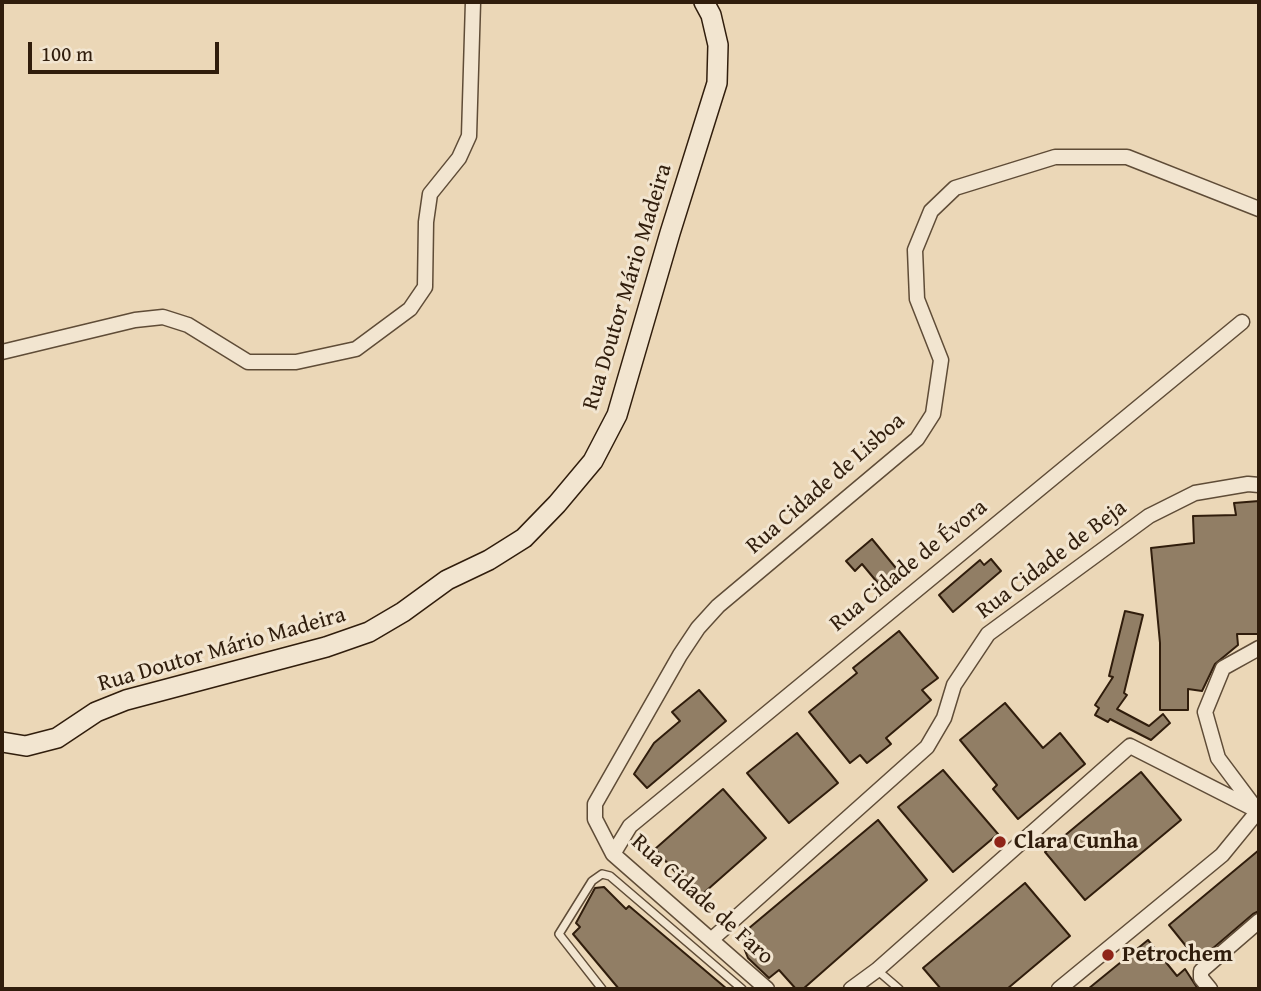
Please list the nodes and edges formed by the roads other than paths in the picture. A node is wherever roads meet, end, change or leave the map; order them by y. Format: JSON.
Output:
{"nodes":[{"id":1,"x":472,"y":2,"type":"edge"},
{"id":2,"x":704,"y":2,"type":"edge"},
{"id":3,"x":1259,"y":209,"type":"edge"},
{"id":4,"x":1242,"y":321,"type":"dead end"},
{"id":5,"x":2,"y":352,"type":"edge"},
{"id":6,"x":1259,"y":485,"type":"edge"},
{"id":7,"x":1259,"y":648,"type":"edge"},
{"id":8,"x":2,"y":742,"type":"edge"},
{"id":9,"x":595,"y":804,"type":"joint"},
{"id":10,"x":1259,"y":811,"type":"edge"},
{"id":11,"x":614,"y":854,"type":"junction"},
{"id":12,"x":1259,"y":921,"type":"edge"},
{"id":13,"x":711,"y":940,"type":"junction"},
{"id":14,"x":877,"y":970,"type":"junction"},
{"id":15,"x":601,"y":989,"type":"edge"},
{"id":16,"x":742,"y":989,"type":"edge"},
{"id":17,"x":767,"y":989,"type":"edge"},
{"id":18,"x":851,"y":989,"type":"edge"},
{"id":19,"x":899,"y":989,"type":"edge"},
{"id":20,"x":1059,"y":989,"type":"edge"},
{"id":21,"x":1210,"y":989,"type":"edge"}],
"edges":[{"from":1,"to":5,"type":"street"},
{"from":2,"to":8,"type":"main road","name":"Rua Doutor Mário Madeira"},
{"from":3,"to":9,"type":"street","name":"Rua Cidade de Lisboa"},
{"from":4,"to":11,"type":"street","name":"Rua Cidade de Évora"},
{"from":6,"to":13,"type":"street","name":"Rua Cidade de Beja"},
{"from":7,"to":10,"type":"street"},
{"from":9,"to":11,"type":"street","name":"Rua Cidade de Faro"},
{"from":10,"to":14,"type":"street"},
{"from":10,"to":20,"type":"street"},
{"from":11,"to":13,"type":"street","name":"Rua Cidade de Faro"},
{"from":12,"to":21,"type":"street"},
{"from":13,"to":17,"type":"street","name":"Rua Cidade de Faro"},
{"from":14,"to":18,"type":"street"},
{"from":14,"to":19,"type":"lane"},
{"from":15,"to":16,"type":"lane"}]}
